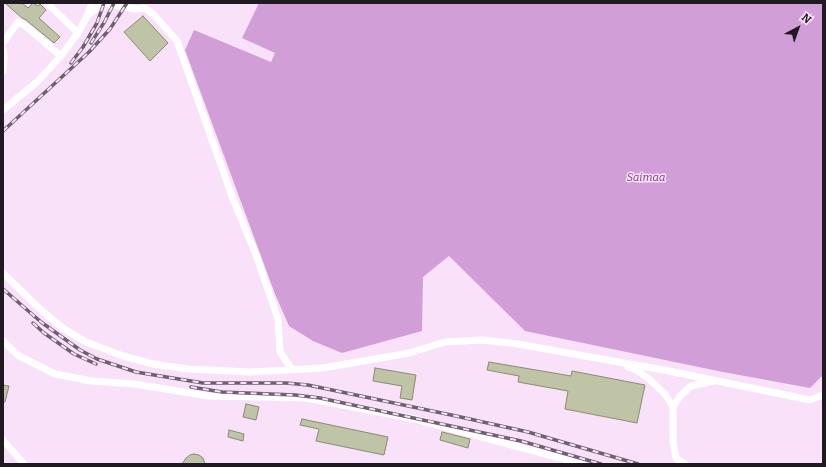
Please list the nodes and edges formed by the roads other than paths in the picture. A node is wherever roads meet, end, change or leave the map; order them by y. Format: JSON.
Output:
{"nodes":[{"id":1,"x":47,"y":3,"type":"edge"},
{"id":2,"x":92,"y":3,"type":"edge"},
{"id":3,"x":87,"y":16,"type":"junction"},
{"id":4,"x":78,"y":32,"type":"junction"},
{"id":5,"x":3,"y":43,"type":"edge"},
{"id":6,"x":3,"y":50,"type":"edge"},
{"id":7,"x":61,"y":56,"type":"junction"},
{"id":8,"x":3,"y":71,"type":"edge"},
{"id":9,"x":3,"y":110,"type":"edge"},
{"id":10,"x":3,"y":273,"type":"edge"},
{"id":11,"x":3,"y":341,"type":"edge"},
{"id":12,"x":615,"y":361,"type":"junction"},
{"id":13,"x":292,"y":369,"type":"junction"},
{"id":14,"x":716,"y":380,"type":"junction"},
{"id":15,"x":823,"y":395,"type":"edge"},
{"id":16,"x":673,"y":407,"type":"junction"},
{"id":17,"x":3,"y":440,"type":"edge"},
{"id":18,"x":24,"y":464,"type":"edge"},
{"id":19,"x":582,"y":464,"type":"edge"},
{"id":20,"x":685,"y":464,"type":"edge"}],
"edges":[{"from":1,"to":4,"type":"lane"},
{"from":2,"to":3,"type":"lane"},
{"from":3,"to":4,"type":"lane"},
{"from":3,"to":13,"type":"lane"},
{"from":4,"to":7,"type":"lane"},
{"from":5,"to":7,"type":"lane"},
{"from":6,"to":8,"type":"lane"},
{"from":7,"to":9,"type":"lane"},
{"from":10,"to":13,"type":"lane"},
{"from":11,"to":19,"type":"lane"},
{"from":12,"to":13,"type":"lane"},
{"from":12,"to":14,"type":"lane"},
{"from":12,"to":16,"type":"lane"},
{"from":14,"to":15,"type":"lane"},
{"from":14,"to":16,"type":"lane"},
{"from":16,"to":20,"type":"lane"},
{"from":17,"to":18,"type":"lane"}]}
